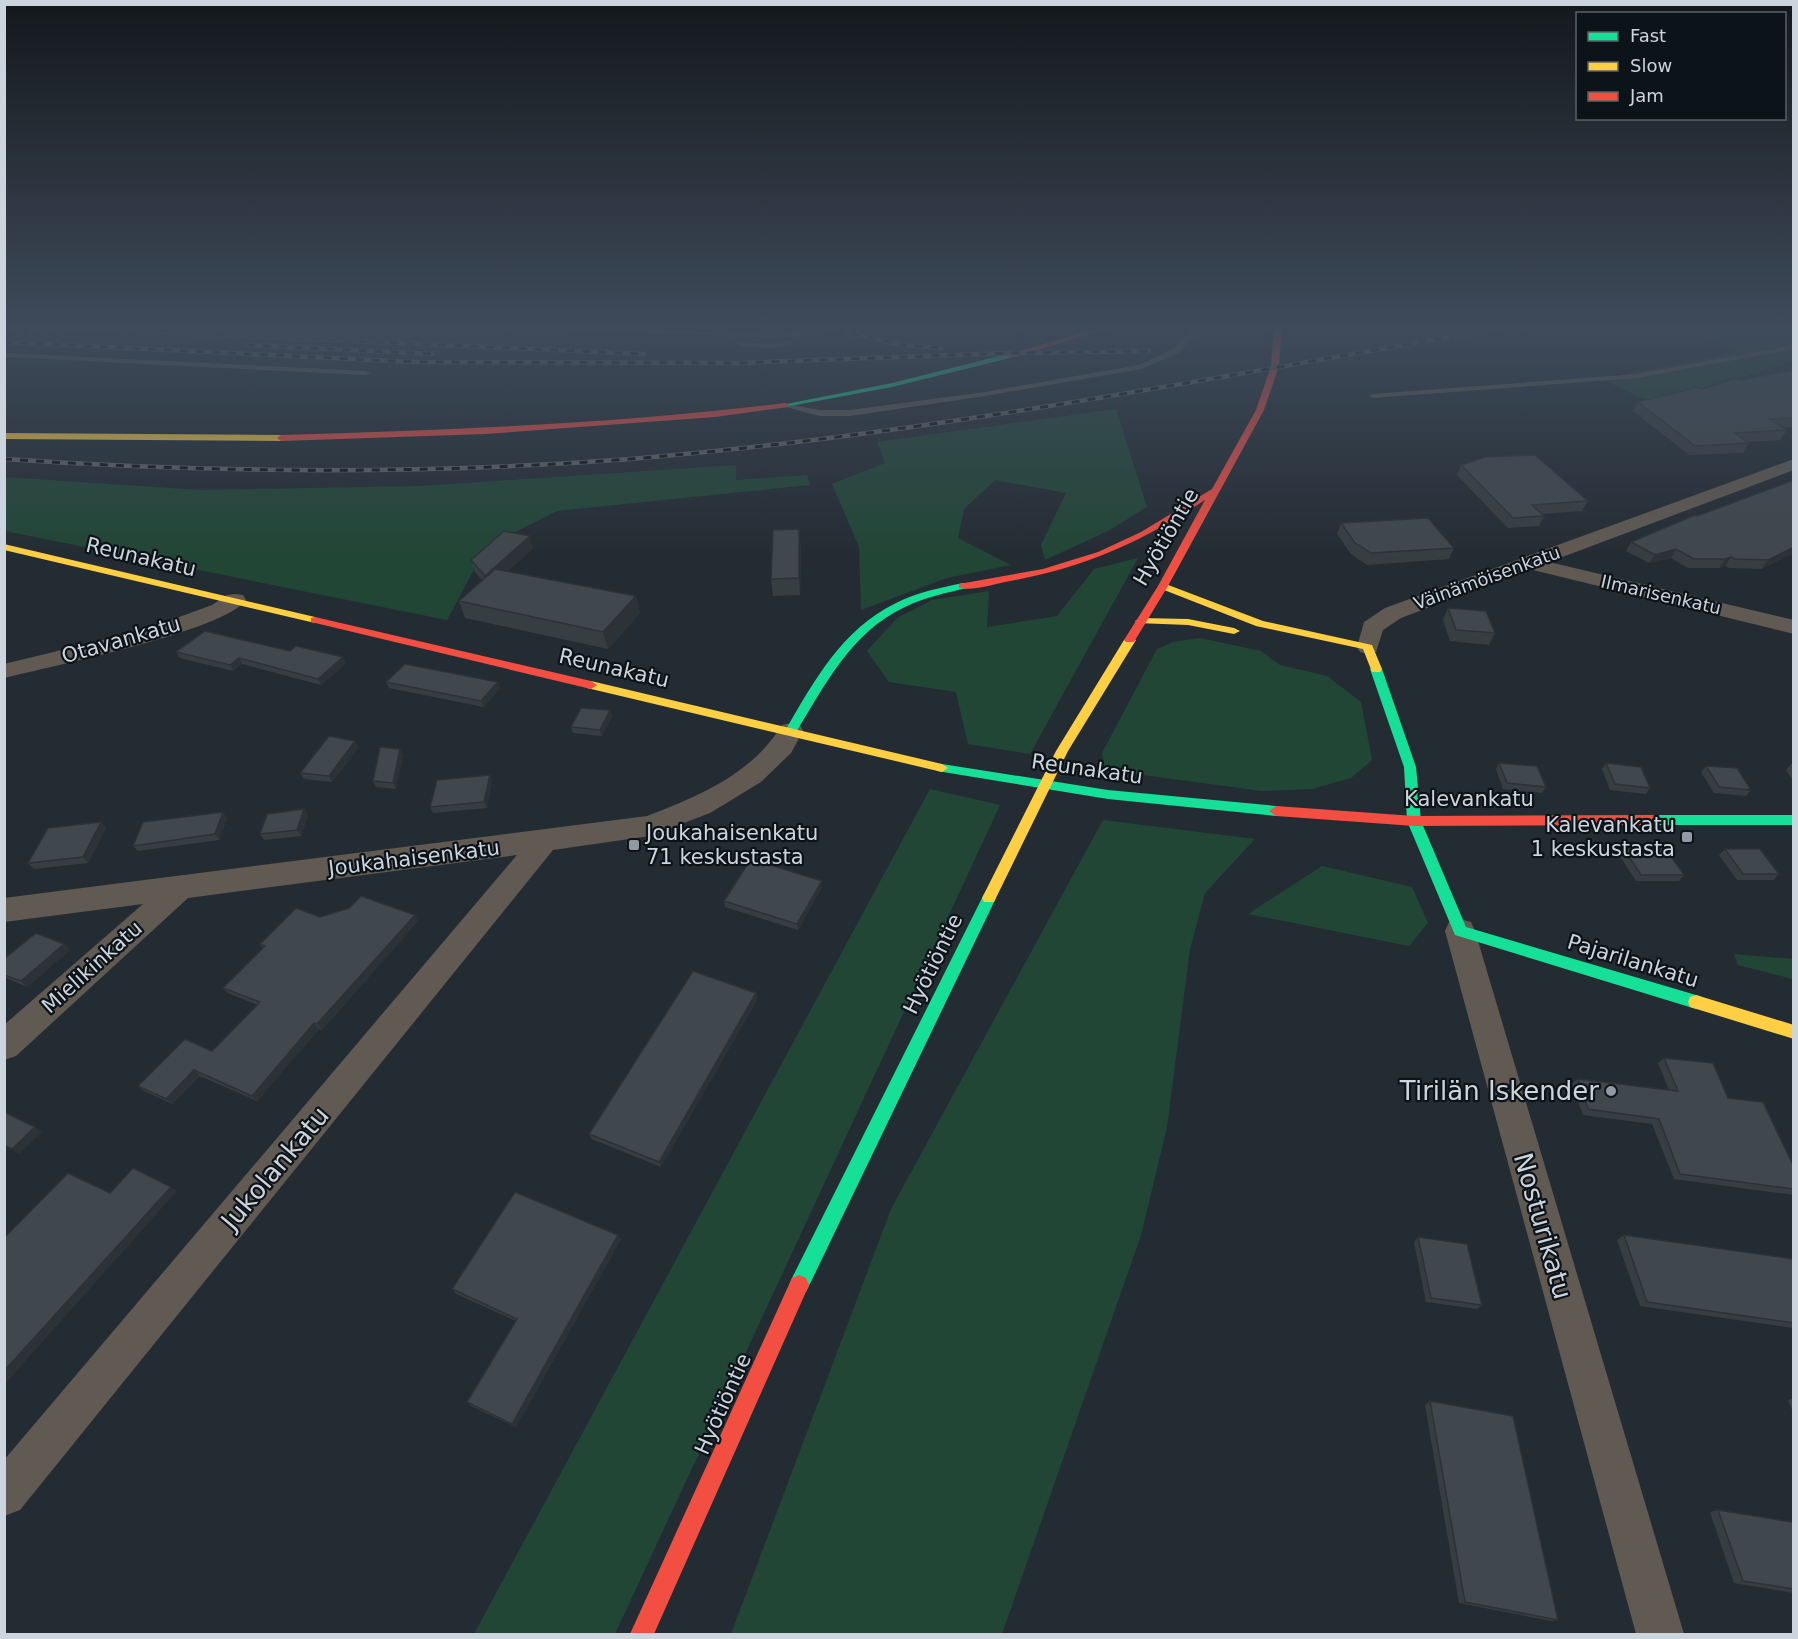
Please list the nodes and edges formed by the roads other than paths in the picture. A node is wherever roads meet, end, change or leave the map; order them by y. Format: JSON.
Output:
{"nodes":[{"id":1,"x":797,"y":402,"type":"edge"},
{"id":2,"x":925,"y":402,"type":"edge"},
{"id":3,"x":1263,"y":402,"type":"edge"},
{"id":4,"x":783,"y":405,"type":"junction"},
{"id":5,"x":4,"y":436,"type":"edge"},
{"id":6,"x":1794,"y":464,"type":"edge"},
{"id":7,"x":1219,"y":488,"type":"junction"},
{"id":8,"x":4,"y":547,"type":"edge"},
{"id":9,"x":1528,"y":563,"type":"junction"},
{"id":10,"x":1163,"y":586,"type":"junction"},
{"id":11,"x":234,"y":600,"type":"junction"},
{"id":12,"x":1141,"y":621,"type":"junction"},
{"id":13,"x":1794,"y":627,"type":"edge"},
{"id":14,"x":1285,"y":644,"type":"dead end"},
{"id":15,"x":1370,"y":661,"type":"junction"},
{"id":16,"x":4,"y":671,"type":"edge"},
{"id":17,"x":791,"y":731,"type":"junction"},
{"id":18,"x":1218,"y":807,"type":"joint"},
{"id":19,"x":1794,"y":820,"type":"edge"},
{"id":20,"x":1414,"y":821,"type":"junction"},
{"id":21,"x":545,"y":841,"type":"junction"},
{"id":22,"x":180,"y":888,"type":"junction"},
{"id":23,"x":4,"y":910,"type":"edge"},
{"id":24,"x":1460,"y":931,"type":"junction"},
{"id":25,"x":1794,"y":1032,"type":"edge"},
{"id":26,"x":4,"y":1046,"type":"edge"},
{"id":27,"x":4,"y":1494,"type":"edge"},
{"id":28,"x":642,"y":1635,"type":"edge"},
{"id":29,"x":1660,"y":1635,"type":"edge"}],
"edges":[{"from":1,"to":4,"type":"main road"},
{"from":2,"to":4,"type":"lane"},
{"from":3,"to":7,"type":"main road","name":"Hyötiöntie"},
{"from":4,"to":5,"type":"main road"},
{"from":6,"to":9,"type":"street","name":"Väinämöisenkatu"},
{"from":7,"to":10,"type":"main road","name":"Hyötiöntie"},
{"from":7,"to":17,"type":"main road"},
{"from":8,"to":11,"type":"main road","name":"Reunakatu"},
{"from":9,"to":13,"type":"street","name":"Ilmarisenkatu"},
{"from":9,"to":15,"type":"street","name":"Väinämöisenkatu"},
{"from":10,"to":12,"type":"main road","name":"Hyötiöntie"},
{"from":10,"to":15,"type":"main road"},
{"from":11,"to":16,"type":"street","name":"Otavankatu"},
{"from":11,"to":17,"type":"main road","name":"Reunakatu"},
{"from":12,"to":14,"type":"main road"},
{"from":12,"to":28,"type":"main road","name":"Hyötiöntie"},
{"from":15,"to":20,"type":"main road"},
{"from":17,"to":18,"type":"main road","name":"Reunakatu"},
{"from":17,"to":21,"type":"street","name":"Joukahaisenkatu"},
{"from":18,"to":20,"type":"main road","name":"Kalevankatu"},
{"from":19,"to":20,"type":"main road","name":"Kalevankatu"},
{"from":20,"to":24,"type":"main road","name":"Nosturikatu"},
{"from":21,"to":22,"type":"street","name":"Joukahaisenkatu"},
{"from":21,"to":27,"type":"street","name":"Jukolankatu"},
{"from":22,"to":23,"type":"street","name":"Joukahaisenkatu"},
{"from":22,"to":26,"type":"street","name":"Mielikinkatu"},
{"from":24,"to":25,"type":"main road","name":"Pajarilankatu"},
{"from":24,"to":29,"type":"street","name":"Nosturikatu"}]}
